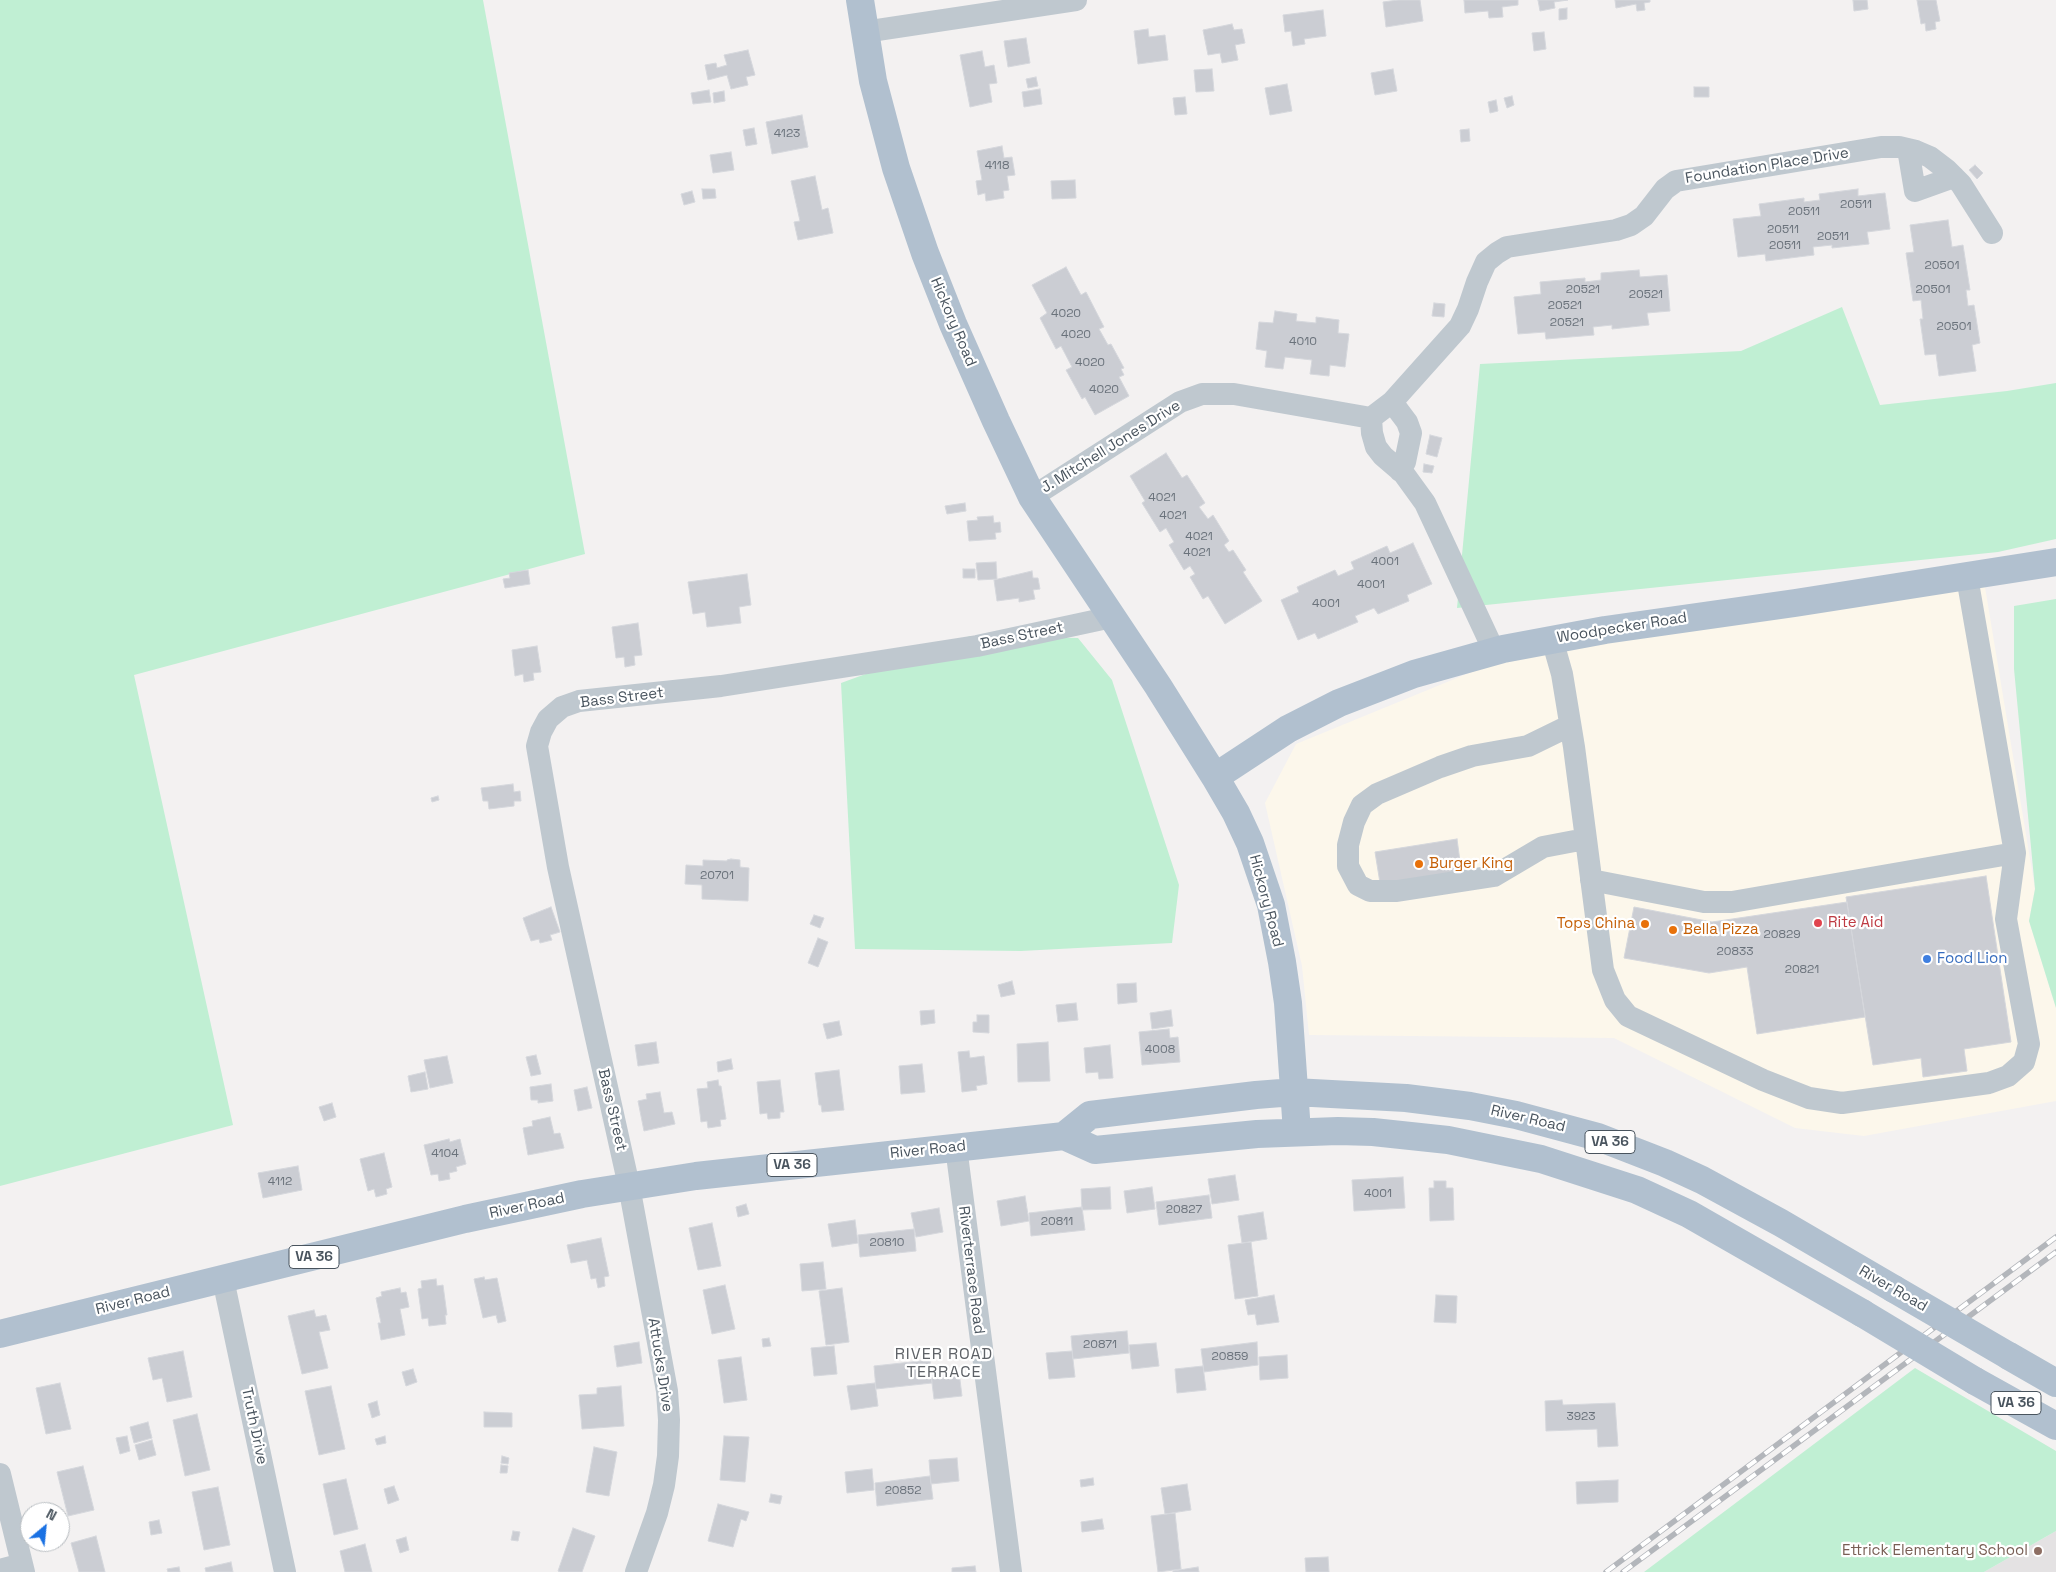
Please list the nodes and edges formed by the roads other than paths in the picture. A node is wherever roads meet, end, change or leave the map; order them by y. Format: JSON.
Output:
{"nodes":[{"id":1,"x":860,"y":0,"type":"edge"},
{"id":2,"x":1076,"y":0,"type":"edge"},
{"id":3,"x":864,"y":32,"type":"junction"},
{"id":4,"x":1908,"y":149,"type":"junction"},
{"id":5,"x":1954,"y":177,"type":"junction"},
{"id":6,"x":1992,"y":233,"type":"dead end"},
{"id":7,"x":1392,"y":402,"type":"junction"},
{"id":8,"x":1371,"y":418,"type":"junction"},
{"id":9,"x":1400,"y":471,"type":"junction"},
{"id":10,"x":1032,"y":497,"type":"junction"},
{"id":11,"x":2056,"y":562,"type":"edge"},
{"id":12,"x":1967,"y":577,"type":"junction"},
{"id":13,"x":1112,"y":616,"type":"junction"},
{"id":14,"x":1552,"y":639,"type":"junction"},
{"id":15,"x":1494,"y":651,"type":"junction"},
{"id":16,"x":1569,"y":726,"type":"junction"},
{"id":17,"x":1215,"y":777,"type":"junction"},
{"id":18,"x":1586,"y":839,"type":"junction"},
{"id":19,"x":2015,"y":853,"type":"junction"},
{"id":20,"x":1592,"y":880,"type":"junction"},
{"id":21,"x":1294,"y":1092,"type":"junction"},
{"id":22,"x":1297,"y":1132,"type":"junction"},
{"id":23,"x":1064,"y":1136,"type":"junction"},
{"id":24,"x":956,"y":1147,"type":"junction"},
{"id":25,"x":629,"y":1186,"type":"junction"},
{"id":26,"x":222,"y":1279,"type":"junction"},
{"id":27,"x":0,"y":1334,"type":"edge"},
{"id":28,"x":2056,"y":1383,"type":"edge"},
{"id":29,"x":2056,"y":1426,"type":"edge"},
{"id":30,"x":0,"y":1474,"type":"edge"},
{"id":31,"x":23,"y":1568,"type":"edge"},
{"id":32,"x":0,"y":1570,"type":"edge"},
{"id":33,"x":285,"y":1572,"type":"edge"},
{"id":34,"x":636,"y":1572,"type":"edge"},
{"id":35,"x":1010,"y":1572,"type":"edge"}],
"edges":[{"from":1,"to":3,"type":"main road","name":"Hickory Road"},
{"from":2,"to":3,"type":"street"},
{"from":3,"to":10,"type":"main road","name":"Hickory Road"},
{"from":4,"to":5,"type":"street","name":"Foundation Place Drive"},
{"from":4,"to":5,"type":"street"},
{"from":4,"to":7,"type":"street","name":"Foundation Place Drive"},
{"from":5,"to":6,"type":"street","name":"Foundation Place Drive"},
{"from":7,"to":8,"type":"street","name":"Foundation Place Drive"},
{"from":7,"to":9,"type":"street"},
{"from":8,"to":9,"type":"street"},
{"from":8,"to":10,"type":"street","name":"J. Mitchell Jones Drive"},
{"from":9,"to":15,"type":"street"},
{"from":10,"to":13,"type":"main road","name":"Hickory Road"},
{"from":11,"to":12,"type":"main road","name":"Woodpecker Road"},
{"from":12,"to":14,"type":"main road","name":"Woodpecker Road"},
{"from":12,"to":19,"type":"street"},
{"from":13,"to":17,"type":"main road","name":"Hickory Road"},
{"from":13,"to":25,"type":"street","name":"Bass Street"},
{"from":14,"to":15,"type":"main road","name":"Woodpecker Road"},
{"from":14,"to":16,"type":"street"},
{"from":15,"to":17,"type":"main road","name":"Woodpecker Road"},
{"from":16,"to":18,"type":"street"},
{"from":16,"to":18,"type":"street"},
{"from":17,"to":21,"type":"main road","name":"Hickory Road"},
{"from":18,"to":20,"type":"street"},
{"from":19,"to":20,"type":"street"},
{"from":19,"to":20,"type":"street"},
{"from":21,"to":22,"type":"main road","name":"Hickory Road"},
{"from":21,"to":23,"type":"main road","name":"River Road","number":"VA 36"},
{"from":21,"to":28,"type":"main road","name":"River Road","number":"VA 36","bridge":true},
{"from":22,"to":23,"type":"main road","number":"VA 36"},
{"from":22,"to":29,"type":"main road","number":"VA 36","bridge":true},
{"from":23,"to":24,"type":"main road","name":"River Road","number":"VA 36"},
{"from":24,"to":25,"type":"main road","name":"River Road","number":"VA 36"},
{"from":24,"to":35,"type":"street","name":"Riverterrace Road"},
{"from":25,"to":26,"type":"main road","name":"River Road","number":"VA 36"},
{"from":25,"to":34,"type":"street","name":"Attucks Drive"},
{"from":26,"to":27,"type":"main road","name":"River Road","number":"VA 36"},
{"from":26,"to":33,"type":"street","name":"Truth Drive"},
{"from":30,"to":31,"type":"street"},
{"from":31,"to":32,"type":"street"}]}
